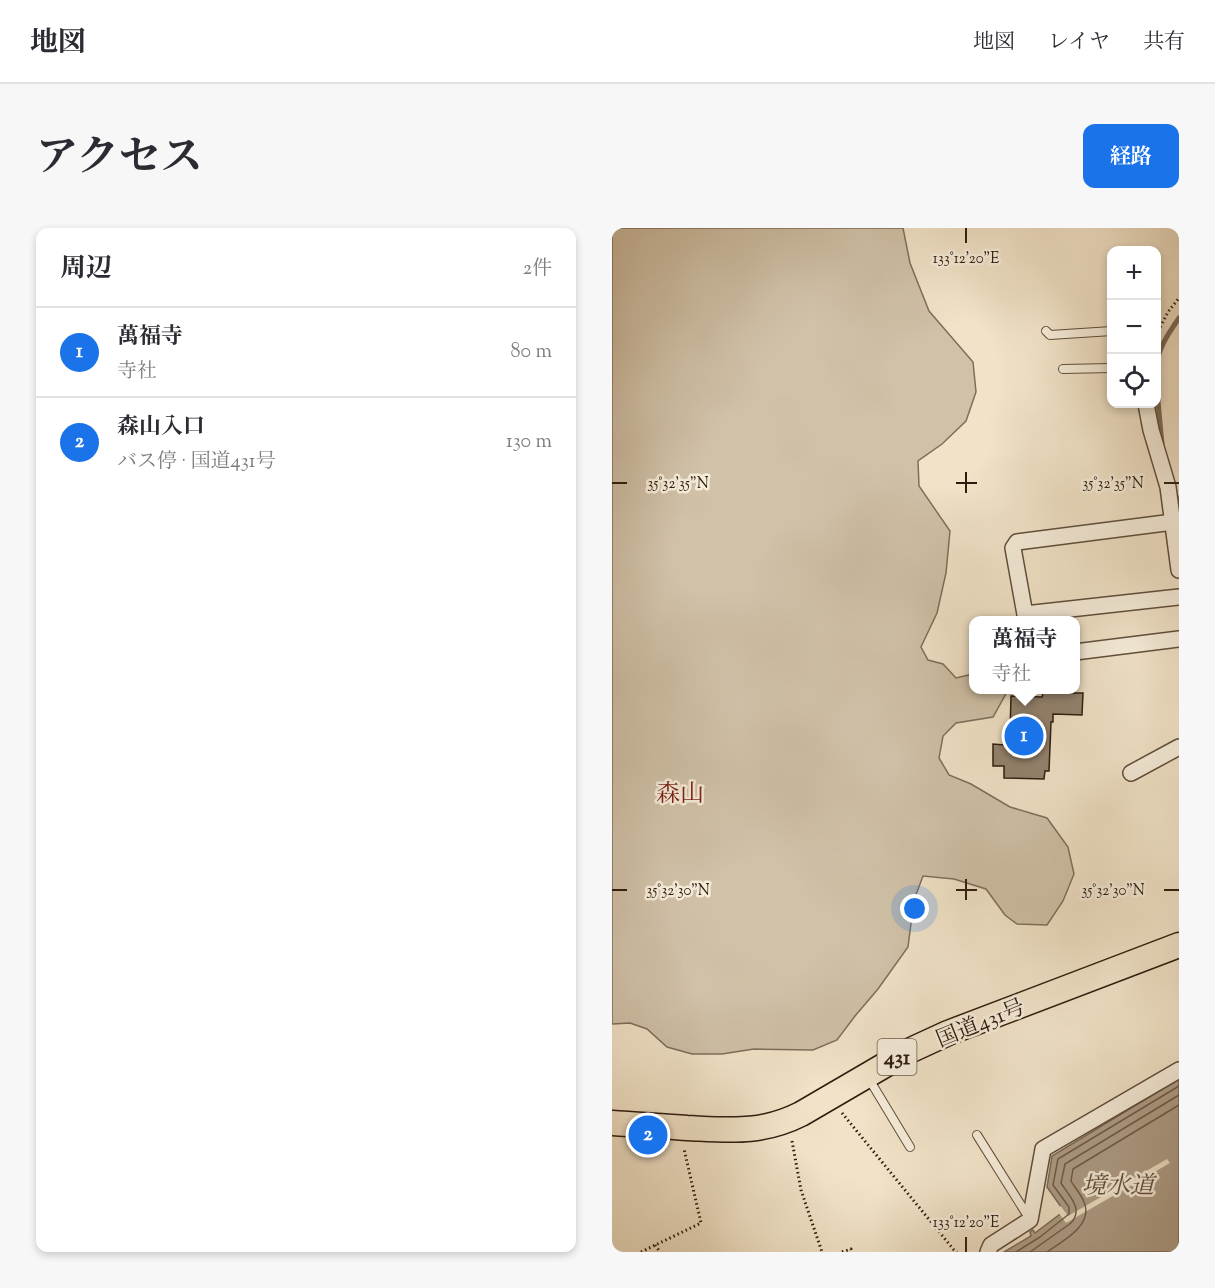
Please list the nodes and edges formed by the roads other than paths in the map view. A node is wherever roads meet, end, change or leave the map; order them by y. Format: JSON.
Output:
{"nodes":[{"id":1,"x":1107,"y":331,"type":"edge"},
{"id":2,"x":1046,"y":332,"type":"dead end"},
{"id":3,"x":1107,"y":368,"type":"edge"},
{"id":4,"x":1063,"y":369,"type":"dead end"},
{"id":5,"x":1147,"y":408,"type":"edge"},
{"id":6,"x":1173,"y":522,"type":"junction"},
{"id":7,"x":1179,"y":570,"type":"edge"},
{"id":8,"x":1179,"y":597,"type":"edge"},
{"id":9,"x":1025,"y":616,"type":"edge"},
{"id":10,"x":1033,"y":616,"type":"edge"},
{"id":11,"x":1179,"y":639,"type":"edge"},
{"id":12,"x":1080,"y":651,"type":"edge"},
{"id":13,"x":1179,"y":747,"type":"edge"},
{"id":14,"x":1131,"y":773,"type":"dead end"},
{"id":15,"x":1179,"y":945,"type":"edge"},
{"id":16,"x":1179,"y":1070,"type":"edge"},
{"id":17,"x":866,"y":1075,"type":"junction"},
{"id":18,"x":612,"y":1123,"type":"edge"},
{"id":19,"x":977,"y":1135,"type":"dead end"},
{"id":20,"x":910,"y":1147,"type":"dead end"},
{"id":21,"x":1030,"y":1220,"type":"junction"},
{"id":22,"x":988,"y":1252,"type":"edge"}],
"edges":[{"from":1,"to":2,"type":"lane"},
{"from":3,"to":4,"type":"lane"},
{"from":5,"to":6,"type":"street"},
{"from":6,"to":7,"type":"street"},
{"from":6,"to":9,"type":"street"},
{"from":8,"to":10,"type":"street"},
{"from":11,"to":12,"type":"street"},
{"from":13,"to":14,"type":"street"},
{"from":15,"to":17,"type":"highway","name":"国道431号","number":"431"},
{"from":16,"to":21,"type":"street"},
{"from":17,"to":18,"type":"highway","name":"国道431号","number":"431"},
{"from":17,"to":20,"type":"lane"},
{"from":19,"to":21,"type":"lane"},
{"from":21,"to":22,"type":"street"}]}
